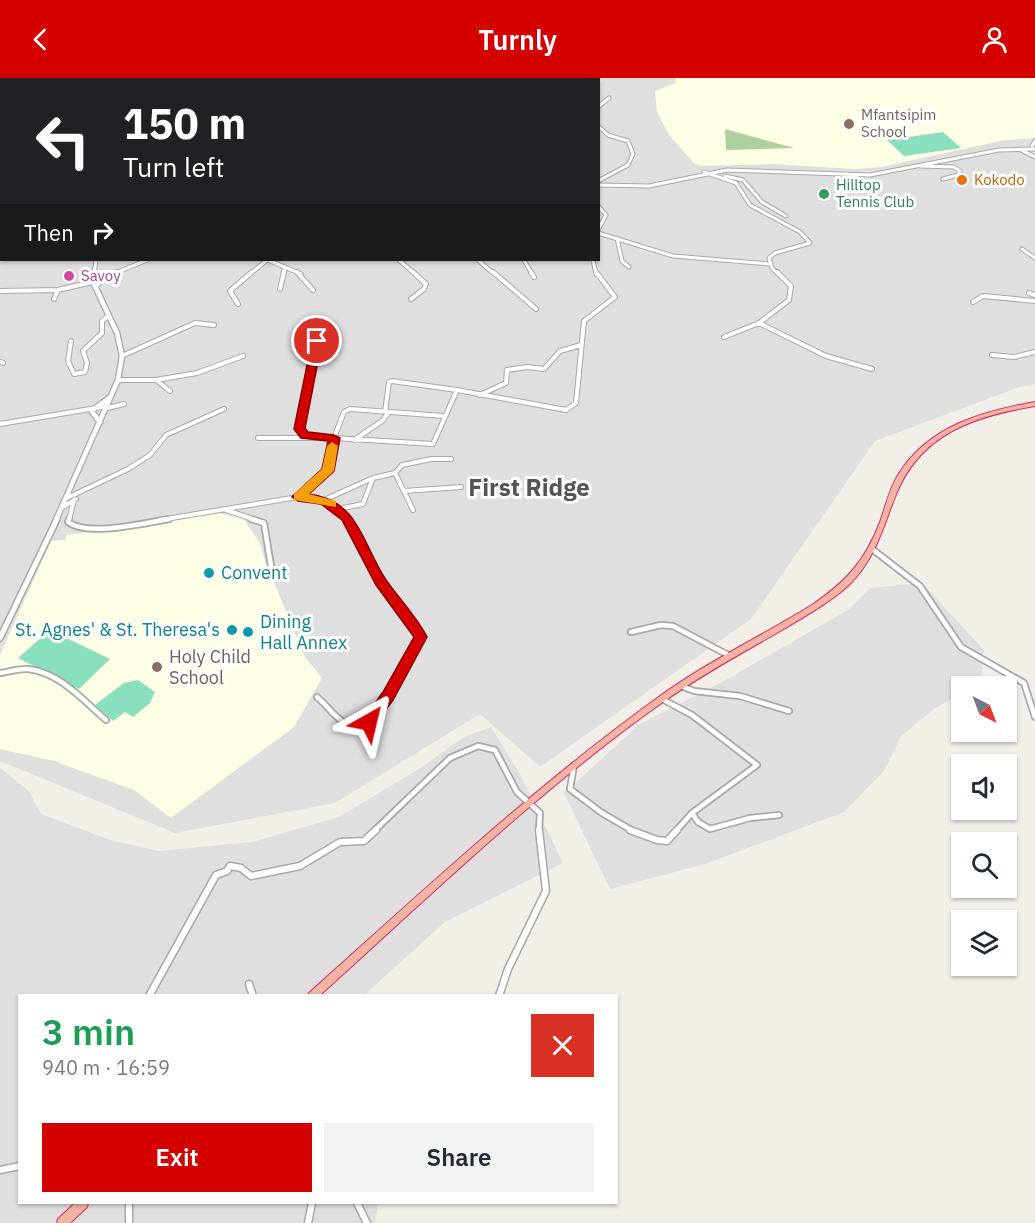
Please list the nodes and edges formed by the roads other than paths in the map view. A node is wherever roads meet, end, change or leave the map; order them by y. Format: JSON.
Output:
{"nodes":[{"id":1,"x":293,"y":78,"type":"edge"},
{"id":2,"x":321,"y":78,"type":"edge"},
{"id":3,"x":609,"y":98,"type":"dead end"},
{"id":4,"x":600,"y":106,"type":"edge"},
{"id":5,"x":600,"y":128,"type":"edge"},
{"id":6,"x":1035,"y":142,"type":"edge"},
{"id":7,"x":1034,"y":147,"type":"edge"},
{"id":8,"x":1003,"y":149,"type":"junction"},
{"id":9,"x":1019,"y":149,"type":"junction"},
{"id":10,"x":1035,"y":157,"type":"edge"},
{"id":11,"x":920,"y":165,"type":"junction"},
{"id":12,"x":706,"y":172,"type":"junction"},
{"id":13,"x":719,"y":176,"type":"junction"},
{"id":14,"x":943,"y":179,"type":"dead end"},
{"id":15,"x":600,"y":182,"type":"edge"},
{"id":16,"x":600,"y":183,"type":"edge"},
{"id":17,"x":600,"y":208,"type":"edge"},
{"id":18,"x":786,"y":216,"type":"dead end"},
{"id":19,"x":600,"y":227,"type":"edge"},
{"id":20,"x":600,"y":232,"type":"edge"},
{"id":21,"x":617,"y":238,"type":"junction"},
{"id":22,"x":1022,"y":249,"type":"dead end"},
{"id":23,"x":1035,"y":258,"type":"edge"},
{"id":24,"x":96,"y":261,"type":"edge"},
{"id":25,"x":145,"y":261,"type":"edge"},
{"id":26,"x":267,"y":261,"type":"edge"},
{"id":27,"x":270,"y":261,"type":"edge"},
{"id":28,"x":400,"y":261,"type":"edge"},
{"id":29,"x":479,"y":261,"type":"edge"},
{"id":30,"x":525,"y":261,"type":"edge"},
{"id":31,"x":592,"y":261,"type":"edge"},
{"id":32,"x":769,"y":264,"type":"junction"},
{"id":33,"x":285,"y":267,"type":"junction"},
{"id":34,"x":629,"y":267,"type":"dead end"},
{"id":35,"x":534,"y":277,"type":"dead end"},
{"id":36,"x":96,"y":282,"type":"junction"},
{"id":37,"x":58,"y":290,"type":"junction"},
{"id":38,"x":280,"y":290,"type":"dead end"},
{"id":39,"x":313,"y":290,"type":"dead end"},
{"id":40,"x":0,"y":291,"type":"edge"},
{"id":41,"x":1029,"y":293,"type":"dead end"},
{"id":42,"x":1035,"y":295,"type":"edge"},
{"id":43,"x":54,"y":299,"type":"dead end"},
{"id":44,"x":411,"y":299,"type":"dead end"},
{"id":45,"x":1035,"y":301,"type":"edge"},
{"id":46,"x":973,"y":302,"type":"dead end"},
{"id":47,"x":238,"y":304,"type":"dead end"},
{"id":48,"x":536,"y":309,"type":"dead end"},
{"id":49,"x":108,"y":316,"type":"junction"},
{"id":50,"x":759,"y":323,"type":"junction"},
{"id":51,"x":214,"y":325,"type":"dead end"},
{"id":52,"x":324,"y":332,"type":"dead end"},
{"id":53,"x":724,"y":337,"type":"dead end"},
{"id":54,"x":71,"y":341,"type":"dead end"},
{"id":55,"x":581,"y":345,"type":"junction"},
{"id":56,"x":1035,"y":352,"type":"edge"},
{"id":57,"x":992,"y":355,"type":"dead end"},
{"id":58,"x":122,"y":356,"type":"junction"},
{"id":59,"x":243,"y":356,"type":"dead end"},
{"id":60,"x":872,"y":369,"type":"dead end"},
{"id":61,"x":117,"y":380,"type":"junction"},
{"id":62,"x":156,"y":380,"type":"junction"},
{"id":63,"x":457,"y":390,"type":"junction"},
{"id":64,"x":170,"y":391,"type":"dead end"},
{"id":65,"x":480,"y":395,"type":"junction"},
{"id":66,"x":111,"y":396,"type":"junction"},
{"id":67,"x":124,"y":404,"type":"dead end"},
{"id":68,"x":1035,"y":404,"type":"edge"},
{"id":69,"x":107,"y":409,"type":"junction"},
{"id":70,"x":224,"y":409,"type":"dead end"},
{"id":71,"x":91,"y":411,"type":"junction"},
{"id":72,"x":387,"y":412,"type":"junction"},
{"id":73,"x":444,"y":416,"type":"junction"},
{"id":74,"x":100,"y":422,"type":"junction"},
{"id":75,"x":0,"y":424,"type":"edge"},
{"id":76,"x":305,"y":436,"type":"junction"},
{"id":77,"x":258,"y":438,"type":"dead end"},
{"id":78,"x":334,"y":438,"type":"junction"},
{"id":79,"x":354,"y":440,"type":"junction"},
{"id":80,"x":432,"y":444,"type":"junction"},
{"id":81,"x":431,"y":459,"type":"junction"},
{"id":82,"x":451,"y":459,"type":"dead end"},
{"id":83,"x":395,"y":473,"type":"junction"},
{"id":84,"x":373,"y":478,"type":"junction"},
{"id":85,"x":462,"y":487,"type":"dead end"},
{"id":86,"x":86,"y":491,"type":"junction"},
{"id":87,"x":404,"y":491,"type":"junction"},
{"id":88,"x":298,"y":497,"type":"junction"},
{"id":89,"x":67,"y":498,"type":"junction"},
{"id":90,"x":74,"y":500,"type":"junction"},
{"id":91,"x":324,"y":500,"type":"junction"},
{"id":92,"x":63,"y":507,"type":"junction"},
{"id":93,"x":224,"y":509,"type":"junction"},
{"id":94,"x":339,"y":509,"type":"junction"},
{"id":95,"x":413,"y":510,"type":"dead end"},
{"id":96,"x":872,"y":549,"type":"junction"},
{"id":97,"x":272,"y":572,"type":"dead end"},
{"id":98,"x":2,"y":628,"type":"edge"},
{"id":99,"x":631,"y":632,"type":"dead end"},
{"id":100,"x":0,"y":638,"type":"edge"},
{"id":101,"x":730,"y":656,"type":"junction"},
{"id":102,"x":0,"y":673,"type":"edge"},
{"id":103,"x":681,"y":686,"type":"junction"},
{"id":104,"x":317,"y":697,"type":"dead end"},
{"id":105,"x":662,"y":699,"type":"junction"},
{"id":106,"x":789,"y":711,"type":"dead end"},
{"id":107,"x":1035,"y":717,"type":"edge"},
{"id":108,"x":106,"y":720,"type":"dead end"},
{"id":109,"x":574,"y":765,"type":"junction"},
{"id":110,"x":529,"y":802,"type":"junction"},
{"id":111,"x":692,"y":813,"type":"junction"},
{"id":112,"x":779,"y":815,"type":"dead end"},
{"id":113,"x":249,"y":984,"type":"dead end"},
{"id":114,"x":150,"y":994,"type":"edge"},
{"id":115,"x":252,"y":994,"type":"edge"},
{"id":116,"x":314,"y":994,"type":"edge"},
{"id":117,"x":500,"y":994,"type":"edge"},
{"id":118,"x":18,"y":1166,"type":"edge"},
{"id":119,"x":0,"y":1170,"type":"edge"},
{"id":120,"x":82,"y":1204,"type":"edge"},
{"id":121,"x":129,"y":1204,"type":"edge"},
{"id":122,"x":312,"y":1204,"type":"edge"},
{"id":123,"x":358,"y":1204,"type":"edge"},
{"id":124,"x":62,"y":1223,"type":"edge"},
{"id":125,"x":129,"y":1223,"type":"edge"},
{"id":126,"x":308,"y":1223,"type":"edge"},
{"id":127,"x":367,"y":1223,"type":"edge"}],
"edges":[{"from":1,"to":2,"type":"street"},
{"from":3,"to":4,"type":"street"},
{"from":5,"to":15,"type":"street"},
{"from":6,"to":7,"type":"street"},
{"from":7,"to":8,"type":"street"},
{"from":7,"to":9,"type":"street"},
{"from":8,"to":9,"type":"street"},
{"from":8,"to":11,"type":"street"},
{"from":8,"to":12,"type":"street"},
{"from":9,"to":10,"type":"street"},
{"from":11,"to":12,"type":"street"},
{"from":11,"to":14,"type":"street"},
{"from":12,"to":13,"type":"street"},
{"from":12,"to":16,"type":"street"},
{"from":13,"to":18,"type":"street"},
{"from":13,"to":32,"type":"street"},
{"from":17,"to":19,"type":"street"},
{"from":20,"to":21,"type":"street"},
{"from":21,"to":32,"type":"street"},
{"from":21,"to":34,"type":"street"},
{"from":22,"to":23,"type":"street"},
{"from":24,"to":36,"type":"street"},
{"from":25,"to":36,"type":"street"},
{"from":26,"to":47,"type":"street"},
{"from":27,"to":33,"type":"street"},
{"from":28,"to":44,"type":"street"},
{"from":29,"to":48,"type":"street"},
{"from":30,"to":35,"type":"street"},
{"from":31,"to":55,"type":"street"},
{"from":32,"to":50,"type":"street"},
{"from":33,"to":38,"type":"street"},
{"from":33,"to":39,"type":"street"},
{"from":36,"to":37,"type":"street"},
{"from":36,"to":49,"type":"street"},
{"from":37,"to":40,"type":"street"},
{"from":37,"to":43,"type":"street"},
{"from":41,"to":42,"type":"street"},
{"from":45,"to":46,"type":"street"},
{"from":49,"to":54,"type":"street"},
{"from":49,"to":58,"type":"street"},
{"from":50,"to":53,"type":"street"},
{"from":50,"to":60,"type":"street"},
{"from":51,"to":58,"type":"street"},
{"from":52,"to":76,"type":"street"},
{"from":55,"to":65,"type":"street"},
{"from":55,"to":65,"type":"street"},
{"from":56,"to":57,"type":"street"},
{"from":58,"to":61,"type":"street"},
{"from":59,"to":62,"type":"street"},
{"from":61,"to":62,"type":"street"},
{"from":61,"to":66,"type":"street"},
{"from":62,"to":64,"type":"street"},
{"from":63,"to":65,"type":"street"},
{"from":63,"to":72,"type":"street"},
{"from":63,"to":73,"type":"street"},
{"from":66,"to":69,"type":"street"},
{"from":66,"to":71,"type":"street"},
{"from":67,"to":69,"type":"street"},
{"from":68,"to":96,"type":"highway"},
{"from":69,"to":71,"type":"street"},
{"from":69,"to":74,"type":"street"},
{"from":70,"to":86,"type":"street"},
{"from":71,"to":74,"type":"street"},
{"from":71,"to":75,"type":"street"},
{"from":72,"to":73,"type":"street"},
{"from":72,"to":78,"type":"street"},
{"from":72,"to":79,"type":"street"},
{"from":73,"to":80,"type":"street"},
{"from":74,"to":89,"type":"street"},
{"from":76,"to":77,"type":"street"},
{"from":76,"to":78,"type":"street"},
{"from":78,"to":79,"type":"street"},
{"from":78,"to":88,"type":"street"},
{"from":79,"to":80,"type":"street"},
{"from":80,"to":81,"type":"street"},
{"from":81,"to":82,"type":"street"},
{"from":81,"to":83,"type":"street"},
{"from":83,"to":84,"type":"street"},
{"from":83,"to":87,"type":"street"},
{"from":84,"to":91,"type":"street"},
{"from":84,"to":94,"type":"street"},
{"from":85,"to":87,"type":"street"},
{"from":86,"to":89,"type":"street"},
{"from":86,"to":90,"type":"street"},
{"from":87,"to":95,"type":"street"},
{"from":88,"to":91,"type":"street"},
{"from":88,"to":93,"type":"street"},
{"from":89,"to":92,"type":"street"},
{"from":90,"to":92,"type":"street"},
{"from":90,"to":93,"type":"street"},
{"from":91,"to":94,"type":"street"},
{"from":92,"to":98,"type":"street"},
{"from":93,"to":97,"type":"street"},
{"from":94,"to":104,"type":"street"},
{"from":96,"to":101,"type":"highway"},
{"from":96,"to":107,"type":"street"},
{"from":98,"to":100,"type":"street"},
{"from":99,"to":101,"type":"street"},
{"from":101,"to":103,"type":"highway"},
{"from":102,"to":108,"type":"street"},
{"from":103,"to":105,"type":"highway"},
{"from":103,"to":106,"type":"street"},
{"from":105,"to":109,"type":"highway"},
{"from":105,"to":111,"type":"street"},
{"from":109,"to":110,"type":"highway"},
{"from":109,"to":111,"type":"street"},
{"from":110,"to":114,"type":"street"},
{"from":110,"to":116,"type":"highway"},
{"from":110,"to":117,"type":"street"},
{"from":111,"to":112,"type":"street"},
{"from":113,"to":115,"type":"street"},
{"from":118,"to":119,"type":"street"},
{"from":120,"to":124,"type":"highway"},
{"from":121,"to":125,"type":"street"},
{"from":122,"to":126,"type":"street"},
{"from":123,"to":127,"type":"street"}]}
